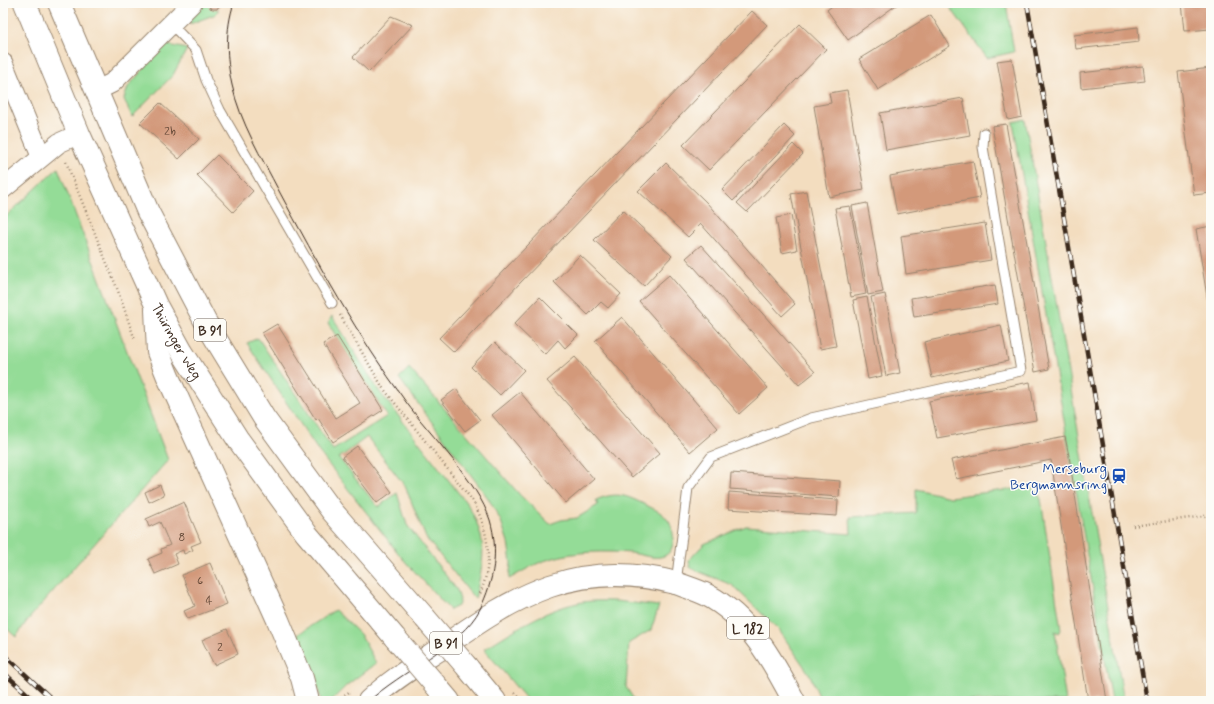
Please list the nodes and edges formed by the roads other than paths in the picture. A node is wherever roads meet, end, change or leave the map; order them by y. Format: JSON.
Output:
{"nodes":[{"id":1,"x":25,"y":3,"type":"edge"},
{"id":2,"x":59,"y":3,"type":"edge"},
{"id":3,"x":192,"y":3,"type":"edge"},
{"id":4,"x":171,"y":24,"type":"junction"},
{"id":5,"x":3,"y":63,"type":"edge"},
{"id":6,"x":98,"y":90,"type":"junction"},
{"id":7,"x":79,"y":134,"type":"junction"},
{"id":8,"x":984,"y":134,"type":"dead end"},
{"id":9,"x":41,"y":156,"type":"junction"},
{"id":10,"x":3,"y":189,"type":"edge"},
{"id":11,"x":332,"y":303,"type":"road end"},
{"id":12,"x":156,"y":305,"type":"junction"},
{"id":13,"x":676,"y":583,"type":"junction"},
{"id":14,"x":443,"y":694,"type":"edge"},
{"id":15,"x":360,"y":696,"type":"edge"},
{"id":16,"x":308,"y":701,"type":"edge"},
{"id":17,"x":495,"y":701,"type":"edge"},
{"id":18,"x":794,"y":701,"type":"edge"}],
"edges":[{"from":1,"to":7,"type":"main road","name":"Thüringer Weg","number":"B 91"},
{"from":2,"to":6,"type":"main road","number":"B 91"},
{"from":3,"to":4,"type":"street"},
{"from":4,"to":6,"type":"street"},
{"from":4,"to":11,"type":"lane"},
{"from":5,"to":9,"type":"street"},
{"from":6,"to":17,"type":"main road","number":"B 91","bridge":true},
{"from":7,"to":9,"type":"street"},
{"from":7,"to":12,"type":"main road","name":"Thüringer Weg","number":"B 91"},
{"from":8,"to":13,"type":"lane"},
{"from":9,"to":10,"type":"street"},
{"from":12,"to":14,"type":"main road","name":"Thüringer Weg","number":"B 91","bridge":true},
{"from":12,"to":16,"type":"main road"},
{"from":13,"to":15,"type":"main road","number":"L 182"},
{"from":13,"to":18,"type":"main road","number":"L 182"}]}
